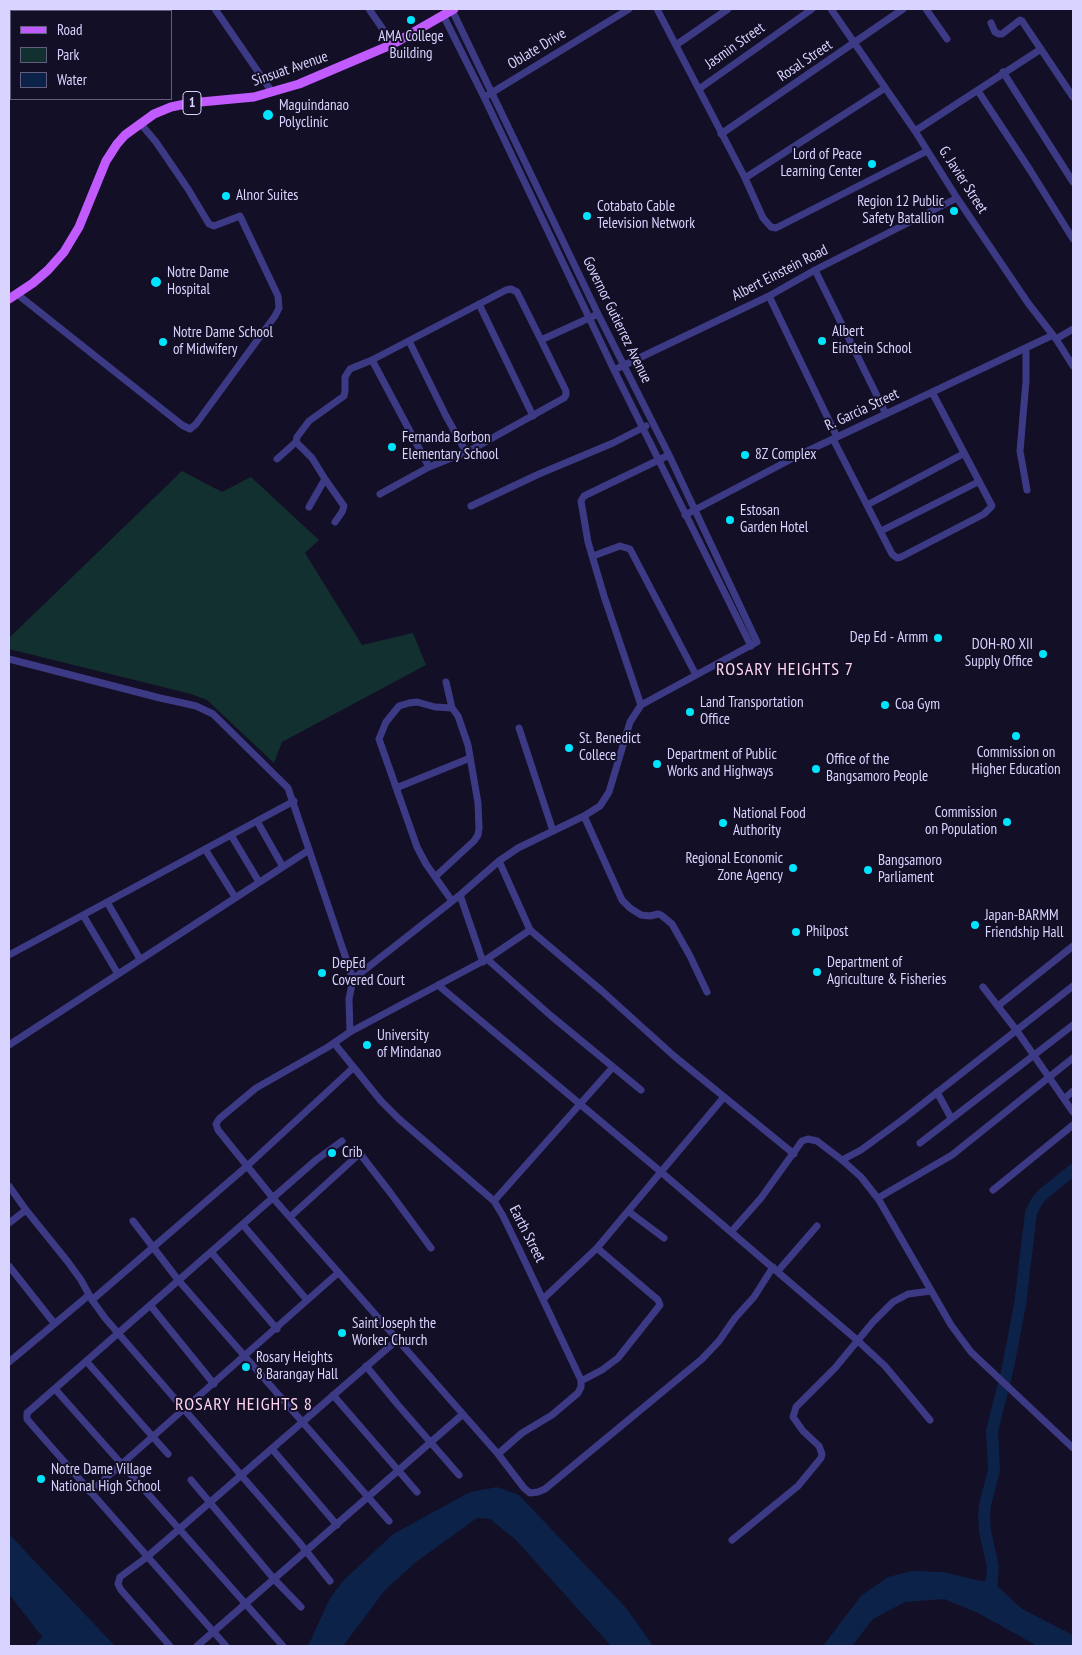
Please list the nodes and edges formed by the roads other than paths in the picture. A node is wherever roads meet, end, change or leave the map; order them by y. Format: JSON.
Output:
{"nodes":[{"id":1,"x":215,"y":9,"type":"edge"},
{"id":2,"x":369,"y":9,"type":"edge"},
{"id":3,"x":629,"y":9,"type":"edge"},
{"id":4,"x":657,"y":9,"type":"edge"},
{"id":5,"x":728,"y":9,"type":"edge"},
{"id":6,"x":812,"y":9,"type":"edge"},
{"id":7,"x":832,"y":9,"type":"edge"},
{"id":8,"x":903,"y":9,"type":"edge"},
{"id":9,"x":926,"y":9,"type":"edge"},
{"id":10,"x":450,"y":11,"type":"edge"},
{"id":11,"x":992,"y":23,"type":"dead end"},
{"id":12,"x":947,"y":39,"type":"dead end"},
{"id":13,"x":855,"y":43,"type":"junction"},
{"id":14,"x":393,"y":44,"type":"junction"},
{"id":15,"x":676,"y":45,"type":"junction"},
{"id":16,"x":1040,"y":49,"type":"junction"},
{"id":17,"x":1003,"y":72,"type":"junction"},
{"id":18,"x":885,"y":88,"type":"junction"},
{"id":19,"x":699,"y":89,"type":"junction"},
{"id":20,"x":978,"y":91,"type":"junction"},
{"id":21,"x":272,"y":92,"type":"junction"},
{"id":22,"x":491,"y":93,"type":"junction"},
{"id":23,"x":484,"y":97,"type":"junction"},
{"id":24,"x":1073,"y":97,"type":"edge"},
{"id":25,"x":140,"y":123,"type":"junction"},
{"id":26,"x":915,"y":131,"type":"junction"},
{"id":27,"x":721,"y":134,"type":"junction"},
{"id":28,"x":927,"y":151,"type":"junction"},
{"id":29,"x":745,"y":178,"type":"junction"},
{"id":30,"x":1073,"y":182,"type":"edge"},
{"id":31,"x":957,"y":198,"type":"junction"},
{"id":32,"x":1073,"y":240,"type":"edge"},
{"id":33,"x":815,"y":270,"type":"junction"},
{"id":34,"x":17,"y":294,"type":"junction"},
{"id":35,"x":769,"y":296,"type":"junction"},
{"id":36,"x":9,"y":299,"type":"edge"},
{"id":37,"x":479,"y":304,"type":"junction"},
{"id":38,"x":598,"y":314,"type":"junction"},
{"id":39,"x":588,"y":318,"type":"junction"},
{"id":40,"x":1073,"y":329,"type":"edge"},
{"id":41,"x":1055,"y":337,"type":"junction"},
{"id":42,"x":541,"y":340,"type":"junction"},
{"id":43,"x":409,"y":341,"type":"junction"},
{"id":44,"x":1026,"y":349,"type":"junction"},
{"id":45,"x":372,"y":360,"type":"junction"},
{"id":46,"x":624,"y":365,"type":"junction"},
{"id":47,"x":1073,"y":366,"type":"edge"},
{"id":48,"x":614,"y":370,"type":"junction"},
{"id":49,"x":932,"y":392,"type":"junction"},
{"id":50,"x":886,"y":414,"type":"junction"},
{"id":51,"x":533,"y":416,"type":"junction"},
{"id":52,"x":652,"y":423,"type":"junction"},
{"id":53,"x":642,"y":428,"type":"junction"},
{"id":54,"x":835,"y":438,"type":"junction"},
{"id":55,"x":296,"y":442,"type":"junction"},
{"id":56,"x":466,"y":452,"type":"junction"},
{"id":57,"x":963,"y":454,"type":"junction"},
{"id":58,"x":669,"y":455,"type":"junction"},
{"id":59,"x":277,"y":459,"type":"dead end"},
{"id":60,"x":658,"y":461,"type":"junction"},
{"id":61,"x":429,"y":467,"type":"junction"},
{"id":62,"x":325,"y":479,"type":"junction"},
{"id":63,"x":978,"y":482,"type":"junction"},
{"id":64,"x":1027,"y":490,"type":"dead end"},
{"id":65,"x":380,"y":494,"type":"dead end"},
{"id":66,"x":867,"y":505,"type":"junction"},
{"id":67,"x":471,"y":506,"type":"dead end"},
{"id":68,"x":309,"y":507,"type":"dead end"},
{"id":69,"x":695,"y":510,"type":"junction"},
{"id":70,"x":685,"y":515,"type":"junction"},
{"id":71,"x":334,"y":522,"type":"dead end"},
{"id":72,"x":881,"y":531,"type":"junction"},
{"id":73,"x":593,"y":556,"type":"junction"},
{"id":74,"x":754,"y":644,"type":"junction"},
{"id":75,"x":9,"y":658,"type":"edge"},
{"id":76,"x":696,"y":675,"type":"junction"},
{"id":77,"x":446,"y":682,"type":"dead end"},
{"id":78,"x":641,"y":705,"type":"junction"},
{"id":79,"x":452,"y":708,"type":"junction"},
{"id":80,"x":519,"y":728,"type":"dead end"},
{"id":81,"x":470,"y":758,"type":"junction"},
{"id":82,"x":396,"y":788,"type":"junction"},
{"id":83,"x":294,"y":801,"type":"junction"},
{"id":84,"x":584,"y":816,"type":"junction"},
{"id":85,"x":257,"y":821,"type":"junction"},
{"id":86,"x":553,"y":831,"type":"junction"},
{"id":87,"x":232,"y":835,"type":"junction"},
{"id":88,"x":205,"y":849,"type":"junction"},
{"id":89,"x":309,"y":850,"type":"junction"},
{"id":90,"x":499,"y":861,"type":"junction"},
{"id":91,"x":283,"y":867,"type":"junction"},
{"id":92,"x":436,"y":876,"type":"junction"},
{"id":93,"x":259,"y":882,"type":"junction"},
{"id":94,"x":460,"y":895,"type":"junction"},
{"id":95,"x":235,"y":897,"type":"junction"},
{"id":96,"x":452,"y":901,"type":"junction"},
{"id":97,"x":107,"y":902,"type":"junction"},
{"id":98,"x":83,"y":915,"type":"junction"},
{"id":99,"x":530,"y":930,"type":"junction"},
{"id":100,"x":1073,"y":946,"type":"edge"},
{"id":101,"x":9,"y":955,"type":"edge"},
{"id":102,"x":140,"y":959,"type":"junction"},
{"id":103,"x":485,"y":961,"type":"junction"},
{"id":104,"x":118,"y":974,"type":"junction"},
{"id":105,"x":353,"y":979,"type":"junction"},
{"id":106,"x":438,"y":985,"type":"junction"},
{"id":107,"x":1073,"y":986,"type":"edge"},
{"id":108,"x":983,"y":987,"type":"dead end"},
{"id":109,"x":707,"y":992,"type":"dead end"},
{"id":110,"x":998,"y":1006,"type":"junction"},
{"id":111,"x":1073,"y":1025,"type":"edge"},
{"id":112,"x":1017,"y":1030,"type":"junction"},
{"id":113,"x":350,"y":1032,"type":"junction"},
{"id":114,"x":334,"y":1043,"type":"junction"},
{"id":115,"x":9,"y":1045,"type":"edge"},
{"id":116,"x":1034,"y":1055,"type":"junction"},
{"id":117,"x":1073,"y":1058,"type":"edge"},
{"id":118,"x":612,"y":1067,"type":"junction"},
{"id":119,"x":353,"y":1068,"type":"junction"},
{"id":120,"x":1049,"y":1077,"type":"junction"},
{"id":121,"x":641,"y":1090,"type":"dead end"},
{"id":122,"x":1073,"y":1091,"type":"edge"},
{"id":123,"x":937,"y":1092,"type":"junction"},
{"id":124,"x":724,"y":1097,"type":"junction"},
{"id":125,"x":1064,"y":1099,"type":"junction"},
{"id":126,"x":580,"y":1104,"type":"junction"},
{"id":127,"x":1073,"y":1112,"type":"edge"},
{"id":128,"x":951,"y":1118,"type":"junction"},
{"id":129,"x":1073,"y":1125,"type":"edge"},
{"id":130,"x":342,"y":1141,"type":"dead end"},
{"id":131,"x":920,"y":1143,"type":"dead end"},
{"id":132,"x":794,"y":1154,"type":"junction"},
{"id":133,"x":842,"y":1160,"type":"junction"},
{"id":134,"x":246,"y":1167,"type":"junction"},
{"id":135,"x":661,"y":1172,"type":"junction"},
{"id":136,"x":9,"y":1186,"type":"edge"},
{"id":137,"x":992,"y":1190,"type":"dead end"},
{"id":138,"x":273,"y":1198,"type":"junction"},
{"id":139,"x":878,"y":1198,"type":"junction"},
{"id":140,"x":494,"y":1201,"type":"junction"},
{"id":141,"x":26,"y":1210,"type":"junction"},
{"id":142,"x":628,"y":1211,"type":"junction"},
{"id":143,"x":290,"y":1218,"type":"junction"},
{"id":144,"x":133,"y":1221,"type":"dead end"},
{"id":145,"x":9,"y":1223,"type":"edge"},
{"id":146,"x":243,"y":1225,"type":"junction"},
{"id":147,"x":817,"y":1226,"type":"dead end"},
{"id":148,"x":731,"y":1232,"type":"junction"},
{"id":149,"x":664,"y":1238,"type":"dead end"},
{"id":150,"x":152,"y":1248,"type":"junction"},
{"id":151,"x":431,"y":1248,"type":"dead end"},
{"id":152,"x":598,"y":1248,"type":"junction"},
{"id":153,"x":212,"y":1252,"type":"junction"},
{"id":154,"x":9,"y":1266,"type":"edge"},
{"id":155,"x":776,"y":1269,"type":"junction"},
{"id":156,"x":338,"y":1273,"type":"junction"},
{"id":157,"x":179,"y":1281,"type":"junction"},
{"id":158,"x":931,"y":1291,"type":"junction"},
{"id":159,"x":90,"y":1298,"type":"junction"},
{"id":160,"x":543,"y":1299,"type":"junction"},
{"id":161,"x":307,"y":1300,"type":"junction"},
{"id":162,"x":150,"y":1305,"type":"junction"},
{"id":163,"x":54,"y":1323,"type":"junction"},
{"id":164,"x":277,"y":1329,"type":"junction"},
{"id":165,"x":118,"y":1334,"type":"junction"},
{"id":166,"x":397,"y":1340,"type":"junction"},
{"id":167,"x":857,"y":1340,"type":"junction"},
{"id":168,"x":245,"y":1357,"type":"junction"},
{"id":169,"x":9,"y":1362,"type":"edge"},
{"id":170,"x":87,"y":1362,"type":"junction"},
{"id":171,"x":366,"y":1366,"type":"junction"},
{"id":172,"x":581,"y":1381,"type":"junction"},
{"id":173,"x":214,"y":1384,"type":"junction"},
{"id":174,"x":55,"y":1389,"type":"junction"},
{"id":175,"x":333,"y":1395,"type":"junction"},
{"id":176,"x":184,"y":1411,"type":"junction"},
{"id":177,"x":463,"y":1414,"type":"junction"},
{"id":178,"x":930,"y":1420,"type":"dead end"},
{"id":179,"x":302,"y":1421,"type":"junction"},
{"id":180,"x":154,"y":1437,"type":"junction"},
{"id":181,"x":432,"y":1443,"type":"junction"},
{"id":182,"x":1073,"y":1448,"type":"edge"},
{"id":183,"x":272,"y":1449,"type":"junction"},
{"id":184,"x":168,"y":1454,"type":"dead end"},
{"id":185,"x":498,"y":1454,"type":"junction"},
{"id":186,"x":123,"y":1464,"type":"junction"},
{"id":187,"x":399,"y":1471,"type":"junction"},
{"id":188,"x":460,"y":1475,"type":"dead end"},
{"id":189,"x":241,"y":1476,"type":"junction"},
{"id":190,"x":191,"y":1480,"type":"dead end"},
{"id":191,"x":90,"y":1492,"type":"junction"},
{"id":192,"x":417,"y":1492,"type":"dead end"},
{"id":193,"x":369,"y":1498,"type":"junction"},
{"id":194,"x":210,"y":1502,"type":"junction"},
{"id":195,"x":389,"y":1521,"type":"dead end"},
{"id":196,"x":336,"y":1525,"type":"junction"},
{"id":197,"x":180,"y":1528,"type":"junction"},
{"id":198,"x":732,"y":1540,"type":"dead end"},
{"id":199,"x":306,"y":1551,"type":"junction"},
{"id":200,"x":147,"y":1557,"type":"junction"},
{"id":201,"x":274,"y":1579,"type":"junction"},
{"id":202,"x":330,"y":1581,"type":"dead end"},
{"id":203,"x":246,"y":1604,"type":"junction"},
{"id":204,"x":301,"y":1607,"type":"dead end"},
{"id":205,"x":213,"y":1632,"type":"junction"},
{"id":206,"x":170,"y":1646,"type":"edge"},
{"id":207,"x":197,"y":1646,"type":"edge"},
{"id":208,"x":226,"y":1646,"type":"edge"},
{"id":209,"x":283,"y":1646,"type":"edge"}],
"edges":[{"from":1,"to":21,"type":"street"},
{"from":2,"to":14,"type":"street"},
{"from":3,"to":22,"type":"street","name":"Oblate Drive"},
{"from":4,"to":15,"type":"street"},
{"from":5,"to":15,"type":"street"},
{"from":6,"to":19,"type":"street","name":"Jasmin Street"},
{"from":7,"to":13,"type":"street","name":"G. Javier Street"},
{"from":8,"to":13,"type":"street","name":"Rosal Street"},
{"from":9,"to":12,"type":"street"},
{"from":10,"to":14,"type":"main road","name":"Sinsuat Avenue","number":"1"},
{"from":10,"to":22,"type":"street","name":"Governor Gutierrez Avenue"},
{"from":10,"to":23,"type":"street","name":"Governor Gutierrez Avenue"},
{"from":11,"to":16,"type":"street"},
{"from":13,"to":18,"type":"street","name":"G. Javier Street"},
{"from":13,"to":27,"type":"street","name":"Rosal Street"},
{"from":14,"to":21,"type":"main road","name":"Sinsuat Avenue","number":"1"},
{"from":15,"to":19,"type":"street"},
{"from":16,"to":17,"type":"street"},
{"from":16,"to":24,"type":"street"},
{"from":17,"to":20,"type":"street"},
{"from":17,"to":30,"type":"street"},
{"from":18,"to":26,"type":"street","name":"G. Javier Street"},
{"from":18,"to":29,"type":"street"},
{"from":19,"to":27,"type":"street"},
{"from":20,"to":26,"type":"street"},
{"from":20,"to":32,"type":"street"},
{"from":21,"to":25,"type":"main road","name":"Sinsuat Avenue","number":"1"},
{"from":22,"to":23,"type":"street","name":"Oblate Drive"},
{"from":22,"to":38,"type":"street","name":"Governor Gutierrez Avenue"},
{"from":23,"to":39,"type":"street","name":"Governor Gutierrez Avenue"},
{"from":25,"to":34,"type":"main road","name":"Sinsuat Avenue","number":"1"},
{"from":25,"to":34,"type":"street"},
{"from":26,"to":28,"type":"street","name":"G. Javier Street"},
{"from":27,"to":29,"type":"street"},
{"from":28,"to":29,"type":"street"},
{"from":28,"to":31,"type":"street","name":"G. Javier Street"},
{"from":31,"to":33,"type":"street","name":"Albert Einstein Road"},
{"from":31,"to":41,"type":"street","name":"G. Javier Street"},
{"from":33,"to":35,"type":"street","name":"Albert Einstein Road"},
{"from":33,"to":50,"type":"street"},
{"from":34,"to":36,"type":"main road","name":"Sinsuat Avenue","number":"1"},
{"from":35,"to":46,"type":"street","name":"Albert Einstein Road"},
{"from":35,"to":54,"type":"street"},
{"from":37,"to":42,"type":"street"},
{"from":37,"to":43,"type":"street"},
{"from":37,"to":51,"type":"street"},
{"from":38,"to":39,"type":"street"},
{"from":38,"to":46,"type":"street","name":"Governor Gutierrez Avenue"},
{"from":39,"to":42,"type":"street"},
{"from":39,"to":48,"type":"street","name":"Governor Gutierrez Avenue"},
{"from":40,"to":41,"type":"street","name":"R. Garcia Street"},
{"from":41,"to":44,"type":"street","name":"R. Garcia Street"},
{"from":41,"to":47,"type":"street","name":"G. Javier Street"},
{"from":42,"to":51,"type":"street"},
{"from":43,"to":45,"type":"street"},
{"from":43,"to":56,"type":"street"},
{"from":44,"to":49,"type":"street","name":"R. Garcia Street"},
{"from":44,"to":64,"type":"street"},
{"from":45,"to":55,"type":"street"},
{"from":45,"to":61,"type":"street"},
{"from":46,"to":48,"type":"street","name":"Albert Einstein Road"},
{"from":46,"to":52,"type":"street","name":"Governor Gutierrez Avenue"},
{"from":48,"to":53,"type":"street","name":"Governor Gutierrez Avenue"},
{"from":49,"to":50,"type":"street","name":"R. Garcia Street"},
{"from":49,"to":57,"type":"street"},
{"from":50,"to":54,"type":"street","name":"R. Garcia Street"},
{"from":51,"to":56,"type":"street"},
{"from":52,"to":53,"type":"street"},
{"from":52,"to":58,"type":"street","name":"Governor Gutierrez Avenue"},
{"from":53,"to":60,"type":"street","name":"Governor Gutierrez Avenue"},
{"from":53,"to":67,"type":"street"},
{"from":54,"to":66,"type":"street"},
{"from":54,"to":69,"type":"street","name":"R. Garcia Street"},
{"from":55,"to":59,"type":"street"},
{"from":55,"to":62,"type":"street"},
{"from":56,"to":61,"type":"street"},
{"from":57,"to":63,"type":"street"},
{"from":57,"to":66,"type":"street"},
{"from":58,"to":60,"type":"street"},
{"from":58,"to":69,"type":"street","name":"Governor Gutierrez Avenue"},
{"from":60,"to":70,"type":"street","name":"Governor Gutierrez Avenue"},
{"from":60,"to":73,"type":"street"},
{"from":61,"to":65,"type":"street"},
{"from":62,"to":68,"type":"street"},
{"from":62,"to":71,"type":"street"},
{"from":63,"to":72,"type":"street"},
{"from":63,"to":72,"type":"street"},
{"from":66,"to":72,"type":"street"},
{"from":69,"to":70,"type":"street","name":"R. Garcia Street"},
{"from":69,"to":74,"type":"street","name":"Governor Gutierrez Avenue"},
{"from":70,"to":74,"type":"street","name":"Governor Gutierrez Avenue"},
{"from":73,"to":76,"type":"street"},
{"from":73,"to":78,"type":"street"},
{"from":74,"to":76,"type":"street"},
{"from":75,"to":83,"type":"street"},
{"from":76,"to":78,"type":"street"},
{"from":77,"to":79,"type":"street"},
{"from":78,"to":84,"type":"street"},
{"from":79,"to":81,"type":"street"},
{"from":79,"to":82,"type":"street"},
{"from":80,"to":86,"type":"street"},
{"from":81,"to":82,"type":"street"},
{"from":81,"to":92,"type":"street"},
{"from":82,"to":92,"type":"street"},
{"from":83,"to":85,"type":"street"},
{"from":83,"to":89,"type":"street"},
{"from":84,"to":86,"type":"street"},
{"from":84,"to":109,"type":"street"},
{"from":85,"to":87,"type":"street"},
{"from":85,"to":91,"type":"street"},
{"from":86,"to":90,"type":"street"},
{"from":87,"to":88,"type":"street"},
{"from":87,"to":93,"type":"street"},
{"from":88,"to":95,"type":"street"},
{"from":88,"to":97,"type":"street"},
{"from":89,"to":91,"type":"street"},
{"from":89,"to":105,"type":"street"},
{"from":90,"to":94,"type":"street"},
{"from":90,"to":99,"type":"street"},
{"from":91,"to":93,"type":"street"},
{"from":92,"to":96,"type":"street"},
{"from":93,"to":95,"type":"street"},
{"from":94,"to":96,"type":"street"},
{"from":94,"to":103,"type":"street"},
{"from":95,"to":102,"type":"street"},
{"from":96,"to":105,"type":"street"},
{"from":97,"to":98,"type":"street"},
{"from":97,"to":102,"type":"street"},
{"from":98,"to":101,"type":"street"},
{"from":98,"to":104,"type":"street"},
{"from":99,"to":103,"type":"street"},
{"from":99,"to":124,"type":"street"},
{"from":100,"to":110,"type":"street"},
{"from":102,"to":104,"type":"street"},
{"from":103,"to":106,"type":"street"},
{"from":103,"to":118,"type":"street"},
{"from":104,"to":115,"type":"street"},
{"from":105,"to":113,"type":"street"},
{"from":106,"to":113,"type":"street"},
{"from":106,"to":126,"type":"street"},
{"from":107,"to":112,"type":"street"},
{"from":108,"to":110,"type":"street"},
{"from":110,"to":112,"type":"street"},
{"from":111,"to":116,"type":"street"},
{"from":112,"to":116,"type":"street"},
{"from":112,"to":123,"type":"street"},
{"from":113,"to":114,"type":"street"},
{"from":114,"to":119,"type":"street","name":"Earth Street"},
{"from":114,"to":134,"type":"street"},
{"from":116,"to":120,"type":"street"},
{"from":116,"to":128,"type":"street"},
{"from":117,"to":120,"type":"street"},
{"from":118,"to":121,"type":"street"},
{"from":118,"to":126,"type":"street"},
{"from":119,"to":134,"type":"street"},
{"from":119,"to":140,"type":"street","name":"Earth Street"},
{"from":120,"to":125,"type":"street"},
{"from":120,"to":139,"type":"street"},
{"from":122,"to":125,"type":"street"},
{"from":123,"to":128,"type":"street"},
{"from":123,"to":133,"type":"street"},
{"from":124,"to":132,"type":"street"},
{"from":124,"to":135,"type":"street"},
{"from":125,"to":127,"type":"street"},
{"from":126,"to":135,"type":"street"},
{"from":126,"to":140,"type":"street"},
{"from":128,"to":131,"type":"street"},
{"from":129,"to":137,"type":"street"},
{"from":130,"to":138,"type":"street"},
{"from":132,"to":133,"type":"street"},
{"from":132,"to":148,"type":"street"},
{"from":133,"to":139,"type":"street"},
{"from":134,"to":138,"type":"street"},
{"from":134,"to":150,"type":"street"},
{"from":135,"to":142,"type":"street"},
{"from":135,"to":148,"type":"street"},
{"from":136,"to":141,"type":"street"},
{"from":138,"to":143,"type":"street"},
{"from":138,"to":146,"type":"street"},
{"from":139,"to":158,"type":"street"},
{"from":140,"to":160,"type":"street","name":"Earth Street"},
{"from":141,"to":145,"type":"street"},
{"from":141,"to":159,"type":"street"},
{"from":142,"to":149,"type":"street"},
{"from":142,"to":152,"type":"street"},
{"from":143,"to":151,"type":"street"},
{"from":143,"to":156,"type":"street"},
{"from":144,"to":150,"type":"street"},
{"from":146,"to":153,"type":"street"},
{"from":146,"to":161,"type":"street"},
{"from":147,"to":155,"type":"street"},
{"from":148,"to":155,"type":"street"},
{"from":150,"to":157,"type":"street"},
{"from":150,"to":159,"type":"street"},
{"from":152,"to":160,"type":"street"},
{"from":152,"to":172,"type":"street"},
{"from":153,"to":157,"type":"street"},
{"from":153,"to":164,"type":"street"},
{"from":154,"to":163,"type":"street"},
{"from":155,"to":167,"type":"street"},
{"from":155,"to":185,"type":"street"},
{"from":156,"to":161,"type":"street"},
{"from":156,"to":166,"type":"street"},
{"from":157,"to":162,"type":"street"},
{"from":157,"to":168,"type":"street"},
{"from":158,"to":167,"type":"street"},
{"from":158,"to":182,"type":"street"},
{"from":159,"to":163,"type":"street"},
{"from":159,"to":165,"type":"street"},
{"from":160,"to":172,"type":"street","name":"Earth Street"},
{"from":161,"to":164,"type":"street"},
{"from":162,"to":165,"type":"street"},
{"from":162,"to":173,"type":"street"},
{"from":163,"to":169,"type":"street"},
{"from":164,"to":168,"type":"street"},
{"from":165,"to":170,"type":"street"},
{"from":165,"to":176,"type":"street"},
{"from":166,"to":171,"type":"street"},
{"from":166,"to":177,"type":"street"},
{"from":167,"to":178,"type":"street"},
{"from":167,"to":198,"type":"street"},
{"from":168,"to":173,"type":"street"},
{"from":168,"to":179,"type":"street"},
{"from":170,"to":174,"type":"street"},
{"from":170,"to":180,"type":"street"},
{"from":171,"to":175,"type":"street"},
{"from":171,"to":181,"type":"street"},
{"from":172,"to":185,"type":"street"},
{"from":173,"to":176,"type":"street"},
{"from":174,"to":186,"type":"street"},
{"from":174,"to":191,"type":"street"},
{"from":175,"to":179,"type":"street"},
{"from":175,"to":187,"type":"street"},
{"from":176,"to":180,"type":"street"},
{"from":176,"to":189,"type":"street"},
{"from":177,"to":181,"type":"street"},
{"from":177,"to":185,"type":"street"},
{"from":179,"to":183,"type":"street"},
{"from":179,"to":193,"type":"street"},
{"from":180,"to":184,"type":"street"},
{"from":180,"to":186,"type":"street"},
{"from":181,"to":187,"type":"street"},
{"from":181,"to":188,"type":"street"},
{"from":183,"to":189,"type":"street"},
{"from":183,"to":196,"type":"street"},
{"from":186,"to":191,"type":"street"},
{"from":186,"to":197,"type":"street"},
{"from":187,"to":192,"type":"street"},
{"from":187,"to":193,"type":"street"},
{"from":189,"to":194,"type":"street"},
{"from":189,"to":199,"type":"street"},
{"from":190,"to":194,"type":"street"},
{"from":191,"to":200,"type":"street"},
{"from":193,"to":195,"type":"street"},
{"from":193,"to":196,"type":"street"},
{"from":194,"to":197,"type":"street"},
{"from":194,"to":201,"type":"street"},
{"from":196,"to":199,"type":"street"},
{"from":197,"to":200,"type":"street"},
{"from":197,"to":203,"type":"street"},
{"from":199,"to":201,"type":"street"},
{"from":199,"to":202,"type":"street"},
{"from":200,"to":205,"type":"street"},
{"from":200,"to":206,"type":"street"},
{"from":201,"to":203,"type":"street"},
{"from":201,"to":204,"type":"street"},
{"from":203,"to":205,"type":"street"},
{"from":203,"to":209,"type":"street"},
{"from":205,"to":207,"type":"street"},
{"from":205,"to":208,"type":"street"}]}
